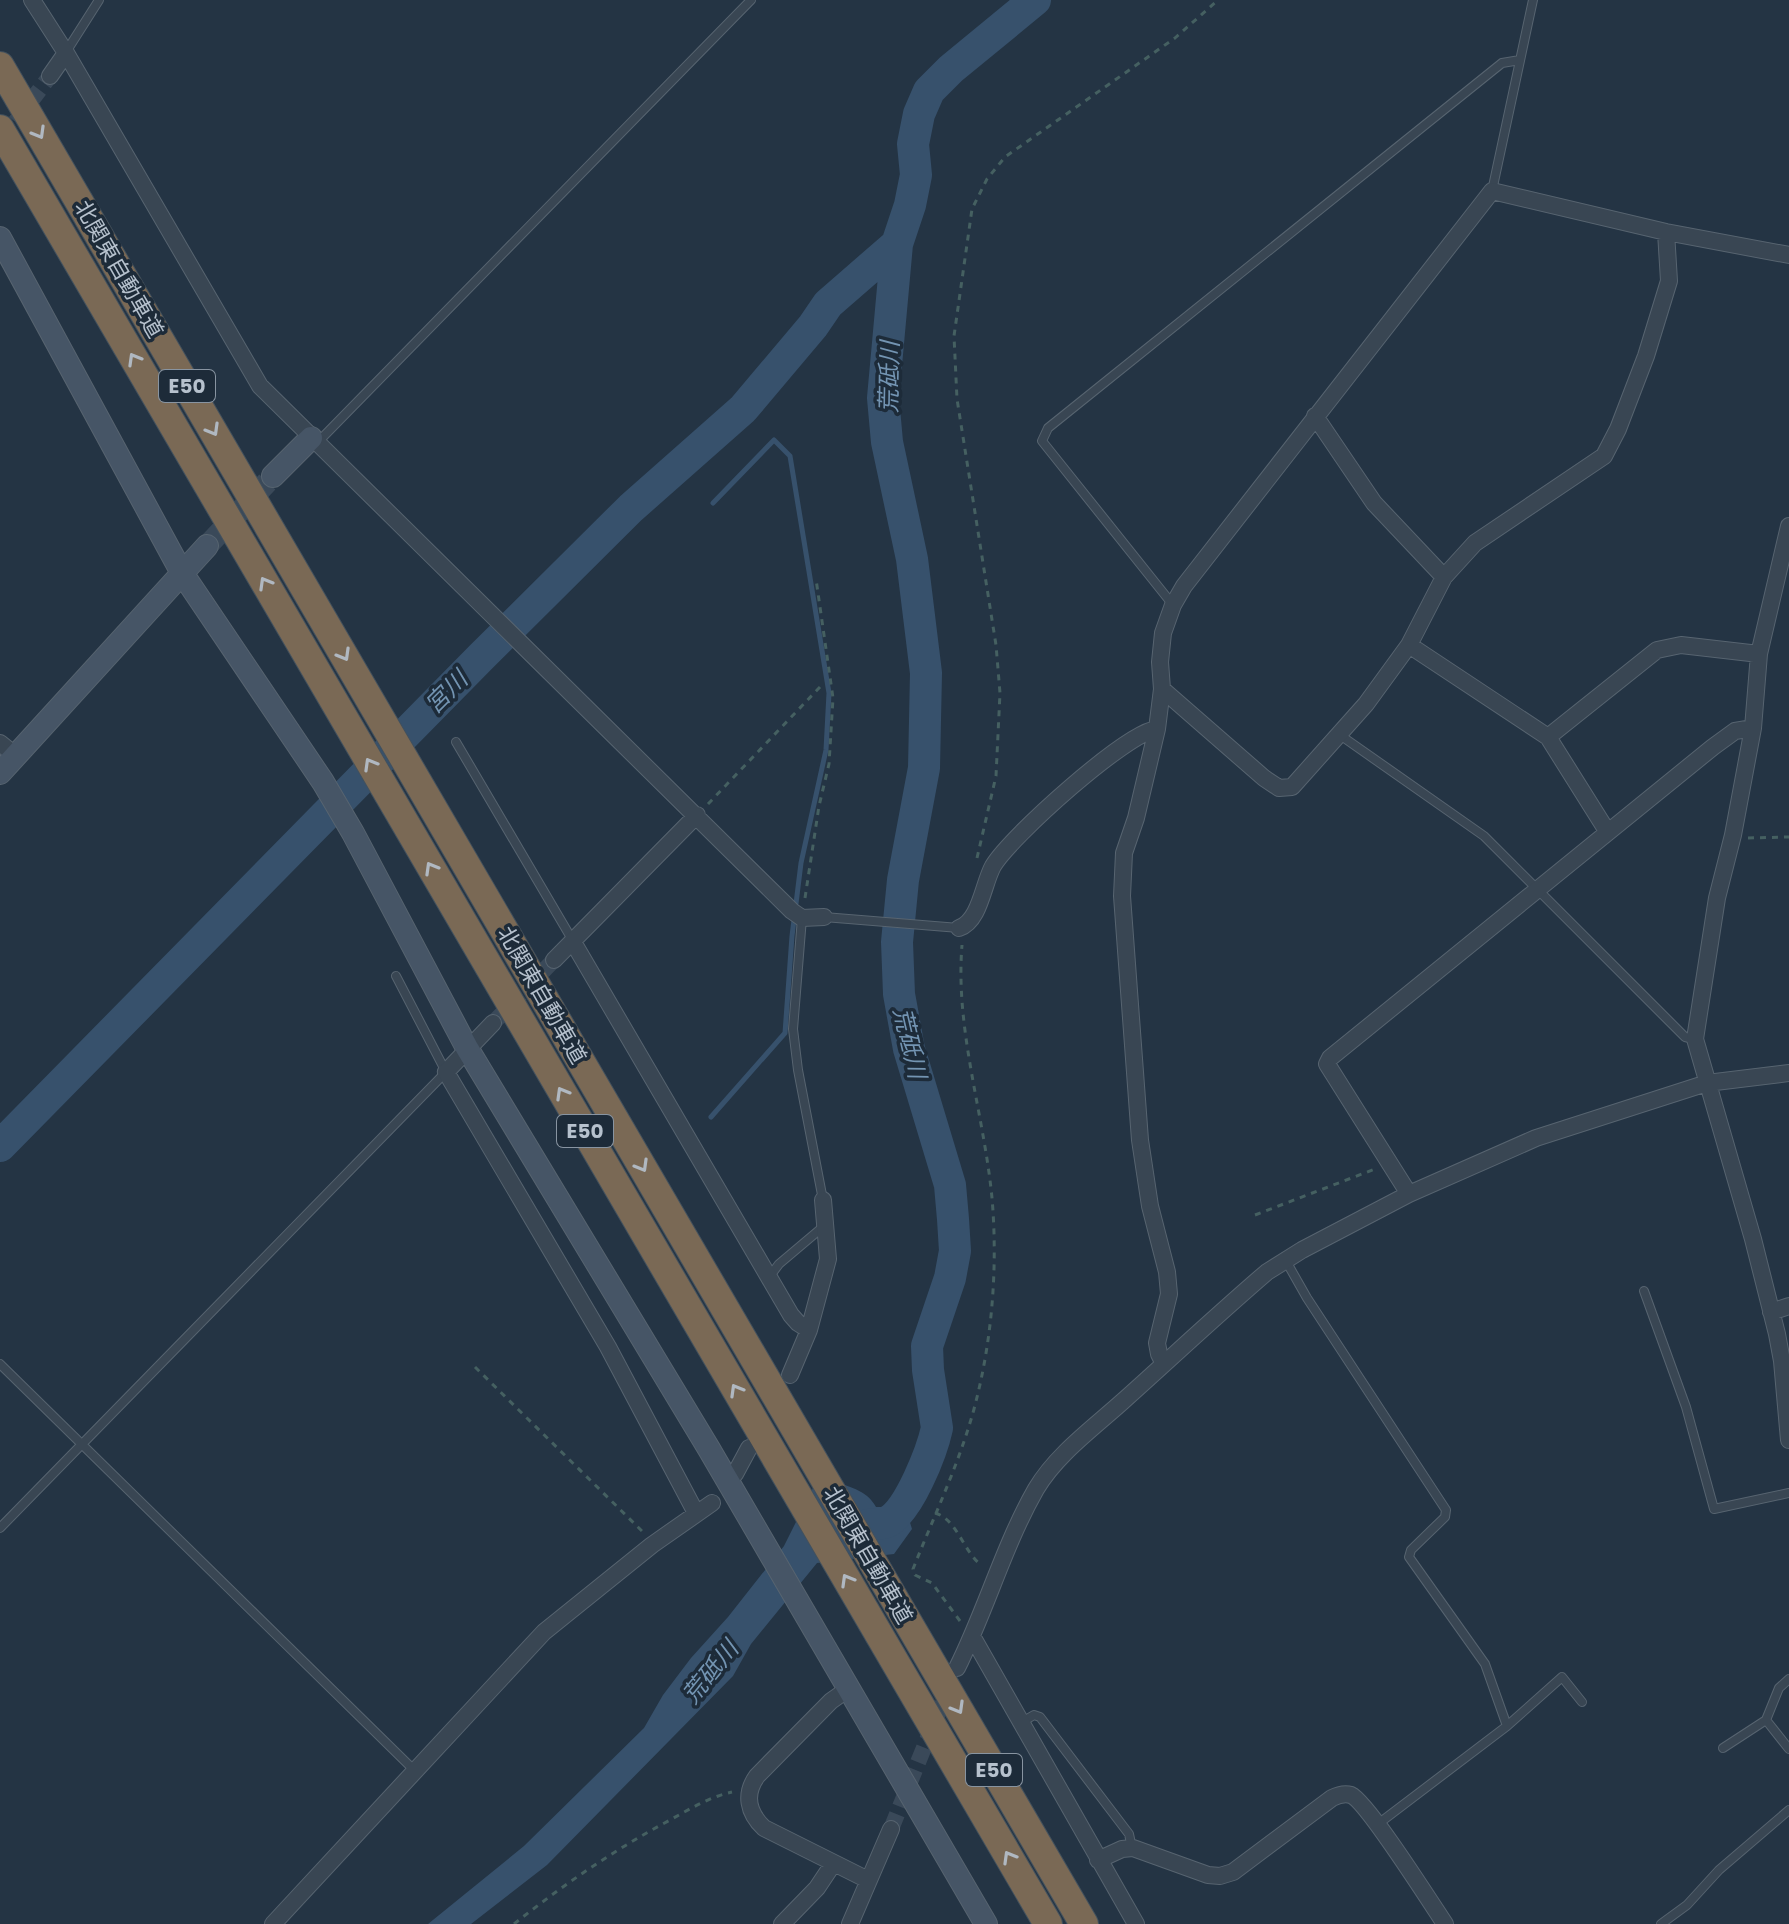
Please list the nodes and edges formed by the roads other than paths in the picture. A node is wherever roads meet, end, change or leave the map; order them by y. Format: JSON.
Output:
{"nodes":[{"id":1,"x":32,"y":0,"type":"edge"},
{"id":2,"x":99,"y":0,"type":"edge"},
{"id":3,"x":751,"y":0,"type":"edge"},
{"id":4,"x":1533,"y":0,"type":"edge"},
{"id":5,"x":66,"y":53,"type":"junction"},
{"id":6,"x":1520,"y":60,"type":"junction"},
{"id":7,"x":0,"y":66,"type":"edge"},
{"id":8,"x":50,"y":76,"type":"tunnel mouth"},
{"id":9,"x":0,"y":129,"type":"edge"},
{"id":10,"x":1492,"y":191,"type":"junction"},
{"id":11,"x":1666,"y":232,"type":"junction"},
{"id":12,"x":0,"y":238,"type":"edge"},
{"id":13,"x":1789,"y":255,"type":"edge"},
{"id":14,"x":1315,"y":416,"type":"junction"},
{"id":15,"x":314,"y":441,"type":"junction"},
{"id":16,"x":273,"y":476,"type":"tunnel mouth"},
{"id":17,"x":1789,"y":526,"type":"edge"},
{"id":18,"x":207,"y":546,"type":"tunnel mouth"},
{"id":19,"x":182,"y":573,"type":"junction"},
{"id":20,"x":1444,"y":577,"type":"junction"},
{"id":21,"x":1173,"y":605,"type":"junction"},
{"id":22,"x":1409,"y":645,"type":"junction"},
{"id":23,"x":1759,"y":654,"type":"junction"},
{"id":24,"x":1162,"y":689,"type":"junction"},
{"id":25,"x":1753,"y":728,"type":"junction"},
{"id":26,"x":1157,"y":729,"type":"junction"},
{"id":27,"x":1340,"y":735,"type":"junction"},
{"id":28,"x":1548,"y":737,"type":"junction"},
{"id":29,"x":456,"y":742,"type":"dead end"},
{"id":30,"x":8,"y":749,"type":"edge"},
{"id":31,"x":0,"y":773,"type":"edge"},
{"id":32,"x":697,"y":815,"type":"junction"},
{"id":33,"x":1607,"y":831,"type":"junction"},
{"id":34,"x":1539,"y":889,"type":"junction"},
{"id":35,"x":824,"y":917,"type":"joint"},
{"id":36,"x":802,"y":918,"type":"junction"},
{"id":37,"x":962,"y":927,"type":"joint"},
{"id":38,"x":573,"y":942,"type":"junction"},
{"id":39,"x":554,"y":960,"type":"tunnel mouth"},
{"id":40,"x":396,"y":976,"type":"dead end"},
{"id":41,"x":493,"y":1023,"type":"tunnel mouth"},
{"id":42,"x":1695,"y":1039,"type":"junction"},
{"id":43,"x":467,"y":1048,"type":"junction"},
{"id":44,"x":446,"y":1072,"type":"junction"},
{"id":45,"x":1789,"y":1073,"type":"edge"},
{"id":46,"x":1707,"y":1083,"type":"junction"},
{"id":47,"x":1409,"y":1194,"type":"junction"},
{"id":48,"x":823,"y":1200,"type":"joint"},
{"id":49,"x":826,"y":1225,"type":"junction"},
{"id":50,"x":1286,"y":1261,"type":"junction"},
{"id":51,"x":769,"y":1277,"type":"junction"},
{"id":52,"x":1644,"y":1291,"type":"dead end"},
{"id":53,"x":1789,"y":1306,"type":"edge"},
{"id":54,"x":1771,"y":1312,"type":"junction"},
{"id":55,"x":809,"y":1330,"type":"junction"},
{"id":56,"x":0,"y":1364,"type":"edge"},
{"id":57,"x":1164,"y":1364,"type":"junction"},
{"id":58,"x":790,"y":1375,"type":"dead end"},
{"id":59,"x":1789,"y":1440,"type":"edge"},
{"id":60,"x":82,"y":1444,"type":"junction"},
{"id":61,"x":762,"y":1453,"type":"junction"},
{"id":62,"x":735,"y":1474,"type":"dead end"},
{"id":63,"x":1789,"y":1493,"type":"edge"},
{"id":64,"x":712,"y":1503,"type":"dead end"},
{"id":65,"x":696,"y":1513,"type":"junction"},
{"id":66,"x":0,"y":1528,"type":"edge"},
{"id":67,"x":972,"y":1636,"type":"junction"},
{"id":68,"x":957,"y":1668,"type":"tunnel mouth"},
{"id":69,"x":1789,"y":1679,"type":"edge"},
{"id":70,"x":843,"y":1680,"type":"junction"},
{"id":71,"x":1582,"y":1702,"type":"dead end"},
{"id":72,"x":1766,"y":1720,"type":"junction"},
{"id":73,"x":1021,"y":1723,"type":"junction"},
{"id":74,"x":1507,"y":1726,"type":"junction"},
{"id":75,"x":1723,"y":1748,"type":"dead end"},
{"id":76,"x":1789,"y":1749,"type":"edge"},
{"id":77,"x":415,"y":1771,"type":"junction"},
{"id":78,"x":1789,"y":1810,"type":"edge"},
{"id":79,"x":1377,"y":1825,"type":"junction"},
{"id":80,"x":891,"y":1829,"type":"tunnel mouth"},
{"id":81,"x":1133,"y":1848,"type":"junction"},
{"id":82,"x":1098,"y":1860,"type":"junction"},
{"id":83,"x":833,"y":1864,"type":"junction"},
{"id":84,"x":868,"y":1880,"type":"junction"},
{"id":85,"x":273,"y":1924,"type":"edge"},
{"id":86,"x":782,"y":1924,"type":"edge"},
{"id":87,"x":850,"y":1924,"type":"edge"},
{"id":88,"x":986,"y":1924,"type":"edge"},
{"id":89,"x":1048,"y":1924,"type":"edge"},
{"id":90,"x":1084,"y":1924,"type":"edge"},
{"id":91,"x":1136,"y":1924,"type":"edge"},
{"id":92,"x":1445,"y":1924,"type":"edge"},
{"id":93,"x":1661,"y":1924,"type":"edge"}],
"edges":[{"from":1,"to":5,"type":"street"},
{"from":2,"to":5,"type":"lane"},
{"from":3,"to":15,"type":"lane"},
{"from":4,"to":6,"type":"lane"},
{"from":5,"to":8,"type":"street"},
{"from":5,"to":15,"type":"street"},
{"from":6,"to":10,"type":"lane"},
{"from":6,"to":21,"type":"lane"},
{"from":7,"to":90,"type":"highway","name":"北関東自動車道","number":"E50","one_way":true},
{"from":61,"to":9,"type":"highway","name":"北関東自動車道","number":"E50","one_way":true},
{"from":10,"to":11,"type":"street"},
{"from":10,"to":14,"type":"street"},
{"from":11,"to":13,"type":"street"},
{"from":11,"to":20,"type":"street"},
{"from":12,"to":19,"type":"street"},
{"from":14,"to":20,"type":"street"},
{"from":14,"to":21,"type":"street"},
{"from":15,"to":16,"type":"street"},
{"from":15,"to":32,"type":"street"},
{"from":17,"to":23,"type":"street"},
{"from":18,"to":19,"type":"street"},
{"from":19,"to":30,"type":"street"},
{"from":19,"to":43,"type":"street"},
{"from":20,"to":22,"type":"street"},
{"from":21,"to":24,"type":"street"},
{"from":22,"to":27,"type":"street"},
{"from":22,"to":28,"type":"street"},
{"from":23,"to":25,"type":"street"},
{"from":23,"to":28,"type":"street"},
{"from":24,"to":26,"type":"street"},
{"from":24,"to":27,"type":"street"},
{"from":25,"to":33,"type":"street"},
{"from":25,"to":42,"type":"street"},
{"from":26,"to":37,"type":"street"},
{"from":26,"to":57,"type":"street"},
{"from":27,"to":34,"type":"lane"},
{"from":28,"to":33,"type":"street"},
{"from":29,"to":38,"type":"lane"},
{"from":30,"to":31,"type":"street"},
{"from":32,"to":36,"type":"street"},
{"from":32,"to":38,"type":"street"},
{"from":33,"to":34,"type":"street"},
{"from":34,"to":42,"type":"lane"},
{"from":34,"to":47,"type":"street"},
{"from":35,"to":36,"type":"street"},
{"from":35,"to":37,"type":"lane"},
{"from":36,"to":48,"type":"lane"},
{"from":38,"to":39,"type":"street"},
{"from":38,"to":51,"type":"street"},
{"from":40,"to":44,"type":"lane"},
{"from":41,"to":43,"type":"street"},
{"from":42,"to":46,"type":"street"},
{"from":43,"to":44,"type":"street"},
{"from":43,"to":70,"type":"street"},
{"from":44,"to":60,"type":"lane"},
{"from":44,"to":65,"type":"street"},
{"from":45,"to":46,"type":"street"},
{"from":46,"to":47,"type":"street"},
{"from":46,"to":54,"type":"street"},
{"from":47,"to":50,"type":"street"},
{"from":48,"to":49,"type":"street"},
{"from":49,"to":51,"type":"lane"},
{"from":49,"to":55,"type":"street"},
{"from":50,"to":57,"type":"street"},
{"from":50,"to":74,"type":"lane"},
{"from":51,"to":55,"type":"street"},
{"from":52,"to":63,"type":"lane"},
{"from":53,"to":54,"type":"street"},
{"from":54,"to":59,"type":"street"},
{"from":55,"to":58,"type":"street"},
{"from":56,"to":60,"type":"lane"},
{"from":57,"to":67,"type":"street"},
{"from":60,"to":66,"type":"lane"},
{"from":60,"to":77,"type":"lane"},
{"from":61,"to":62,"type":"street"},
{"from":89,"to":61,"type":"highway","name":"北関東自動車道","number":"E50","one_way":true},
{"from":64,"to":65,"type":"street"},
{"from":65,"to":77,"type":"street"},
{"from":67,"to":68,"type":"street"},
{"from":67,"to":73,"type":"street"},
{"from":69,"to":72,"type":"lane"},
{"from":70,"to":83,"type":"street"},
{"from":70,"to":88,"type":"street"},
{"from":71,"to":74,"type":"lane"},
{"from":72,"to":75,"type":"lane"},
{"from":72,"to":76,"type":"lane"},
{"from":73,"to":81,"type":"lane"},
{"from":73,"to":82,"type":"street"},
{"from":74,"to":79,"type":"lane"},
{"from":77,"to":85,"type":"street"},
{"from":78,"to":93,"type":"lane"},
{"from":79,"to":81,"type":"street"},
{"from":79,"to":92,"type":"street"},
{"from":80,"to":84,"type":"street"},
{"from":81,"to":82,"type":"street"},
{"from":82,"to":91,"type":"street"},
{"from":83,"to":84,"type":"street"},
{"from":83,"to":86,"type":"street"},
{"from":84,"to":87,"type":"street"}]}
